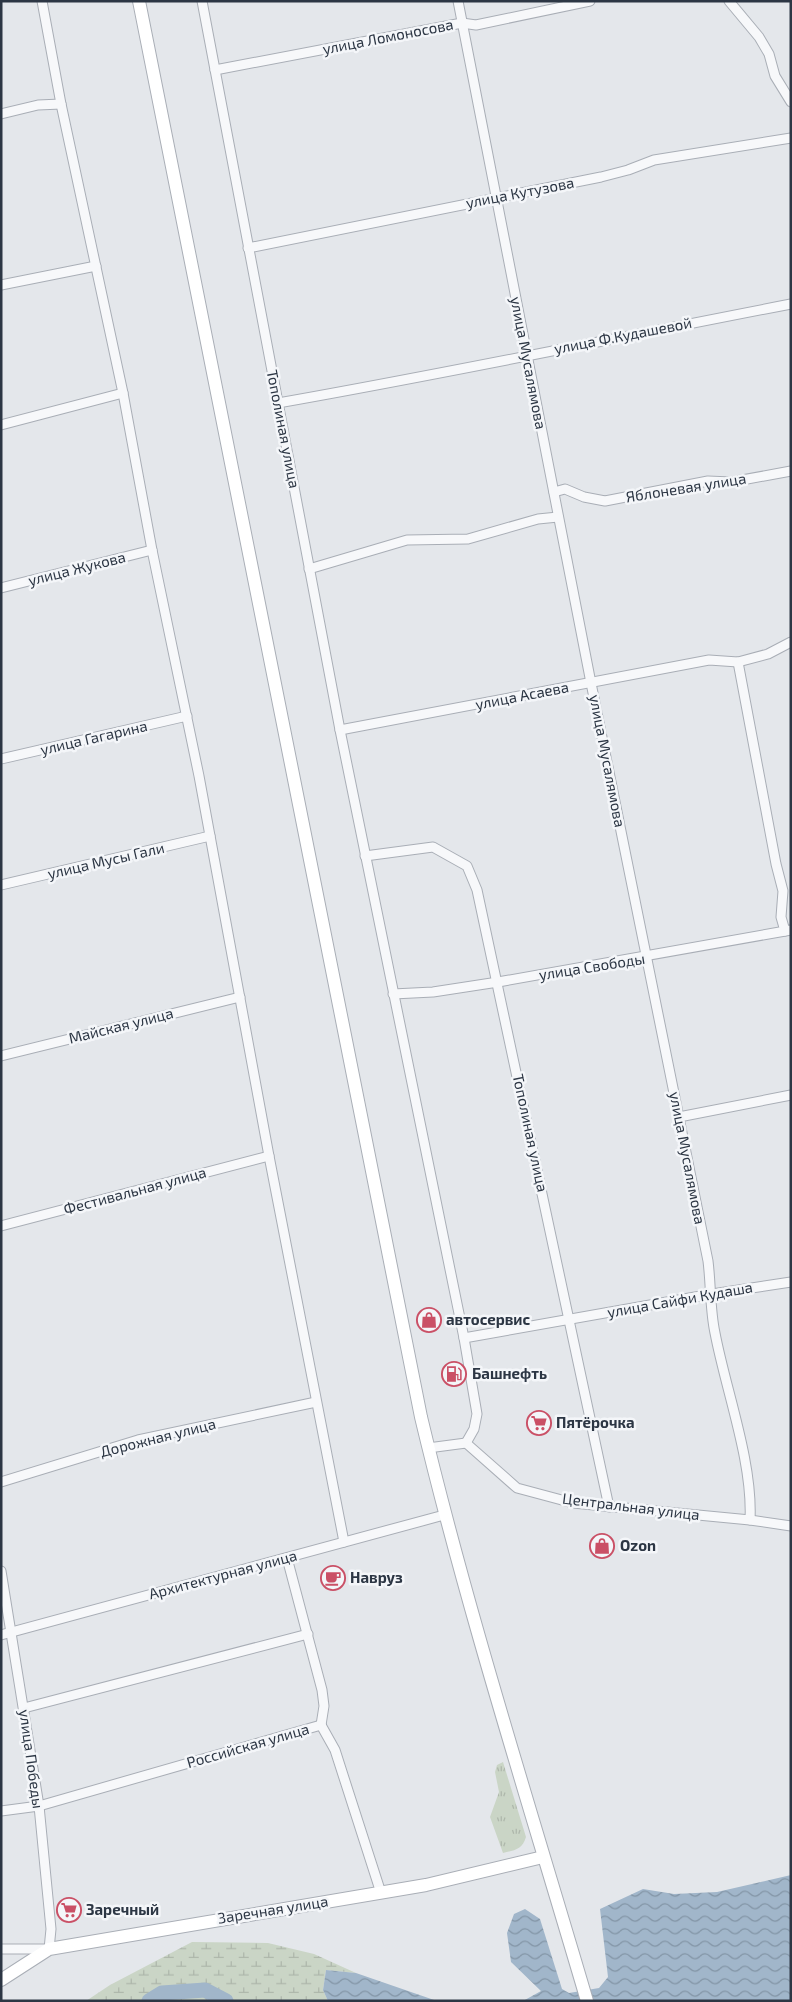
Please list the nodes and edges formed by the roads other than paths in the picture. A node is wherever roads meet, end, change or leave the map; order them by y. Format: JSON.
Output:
{"nodes":[{"id":1,"x":42,"y":1,"type":"edge"},
{"id":2,"x":139,"y":1,"type":"edge"},
{"id":3,"x":202,"y":1,"type":"edge"},
{"id":4,"x":458,"y":1,"type":"edge"},
{"id":5,"x":590,"y":1,"type":"edge"},
{"id":6,"x":729,"y":1,"type":"edge"},
{"id":7,"x":462,"y":23,"type":"junction"},
{"id":8,"x":215,"y":70,"type":"junction"},
{"id":9,"x":791,"y":102,"type":"edge"},
{"id":10,"x":61,"y":104,"type":"junction"},
{"id":11,"x":1,"y":114,"type":"edge"},
{"id":12,"x":791,"y":138,"type":"edge"},
{"id":13,"x":496,"y":197,"type":"junction"},
{"id":14,"x":248,"y":248,"type":"junction"},
{"id":15,"x":96,"y":266,"type":"junction"},
{"id":16,"x":1,"y":285,"type":"edge"},
{"id":17,"x":791,"y":304,"type":"edge"},
{"id":18,"x":527,"y":355,"type":"junction"},
{"id":19,"x":123,"y":392,"type":"junction"},
{"id":20,"x":278,"y":403,"type":"junction"},
{"id":21,"x":1,"y":425,"type":"edge"},
{"id":22,"x":791,"y":471,"type":"edge"},
{"id":23,"x":554,"y":492,"type":"junction"},
{"id":24,"x":558,"y":517,"type":"junction"},
{"id":25,"x":152,"y":550,"type":"junction"},
{"id":26,"x":309,"y":569,"type":"junction"},
{"id":27,"x":1,"y":588,"type":"edge"},
{"id":28,"x":791,"y":642,"type":"edge"},
{"id":29,"x":738,"y":662,"type":"junction"},
{"id":30,"x":591,"y":683,"type":"junction"},
{"id":31,"x":187,"y":716,"type":"junction"},
{"id":32,"x":340,"y":730,"type":"junction"},
{"id":33,"x":1,"y":759,"type":"edge"},
{"id":34,"x":210,"y":836,"type":"junction"},
{"id":35,"x":365,"y":856,"type":"junction"},
{"id":36,"x":1,"y":885,"type":"edge"},
{"id":37,"x":788,"y":931,"type":"edge"},
{"id":38,"x":646,"y":958,"type":"junction"},
{"id":39,"x":498,"y":982,"type":"junction"},
{"id":40,"x":393,"y":994,"type":"junction"},
{"id":41,"x":240,"y":996,"type":"junction"},
{"id":42,"x":1,"y":1056,"type":"edge"},
{"id":43,"x":791,"y":1095,"type":"edge"},
{"id":44,"x":678,"y":1117,"type":"junction"},
{"id":45,"x":269,"y":1156,"type":"junction"},
{"id":46,"x":1,"y":1226,"type":"edge"},
{"id":47,"x":791,"y":1282,"type":"edge"},
{"id":48,"x":712,"y":1294,"type":"junction"},
{"id":49,"x":569,"y":1320,"type":"junction"},
{"id":50,"x":464,"y":1338,"type":"junction"},
{"id":51,"x":316,"y":1402,"type":"junction"},
{"id":52,"x":466,"y":1443,"type":"junction"},
{"id":53,"x":428,"y":1448,"type":"junction"},
{"id":54,"x":1,"y":1482,"type":"edge"},
{"id":55,"x":609,"y":1507,"type":"junction"},
{"id":56,"x":444,"y":1515,"type":"junction"},
{"id":57,"x":750,"y":1520,"type":"junction"},
{"id":58,"x":791,"y":1526,"type":"edge"},
{"id":59,"x":344,"y":1542,"type":"junction"},
{"id":60,"x":287,"y":1558,"type":"junction"},
{"id":61,"x":1,"y":1571,"type":"edge"},
{"id":62,"x":13,"y":1632,"type":"junction"},
{"id":63,"x":308,"y":1634,"type":"junction"},
{"id":64,"x":1,"y":1636,"type":"edge"},
{"id":65,"x":24,"y":1708,"type":"junction"},
{"id":66,"x":321,"y":1725,"type":"junction"},
{"id":67,"x":39,"y":1806,"type":"junction"},
{"id":68,"x":1,"y":1811,"type":"edge"},
{"id":69,"x":543,"y":1857,"type":"junction"},
{"id":70,"x":381,"y":1893,"type":"junction"},
{"id":71,"x":1,"y":1949,"type":"edge"},
{"id":72,"x":49,"y":1949,"type":"junction"},
{"id":73,"x":1,"y":1980,"type":"edge"},
{"id":74,"x":588,"y":2001,"type":"edge"}],
"edges":[{"from":1,"to":10,"type":"street"},
{"from":2,"to":53,"type":"main road"},
{"from":3,"to":8,"type":"street","name":"Тополиная улица"},
{"from":4,"to":7,"type":"street","name":"улица Мусалямова"},
{"from":5,"to":7,"type":"street","name":"улица Ломоносова"},
{"from":6,"to":9,"type":"street"},
{"from":7,"to":8,"type":"street","name":"улица Ломоносова"},
{"from":7,"to":13,"type":"street","name":"улица Мусалямова"},
{"from":8,"to":14,"type":"street","name":"Тополиная улица"},
{"from":10,"to":11,"type":"street"},
{"from":10,"to":15,"type":"street"},
{"from":12,"to":13,"type":"street","name":"улица Кутузова"},
{"from":13,"to":14,"type":"street","name":"улица Кутузова"},
{"from":13,"to":18,"type":"street","name":"улица Мусалямова"},
{"from":14,"to":20,"type":"street","name":"Тополиная улица"},
{"from":15,"to":16,"type":"street"},
{"from":15,"to":19,"type":"street"},
{"from":17,"to":18,"type":"street","name":"улица Ф.Кудашевой"},
{"from":18,"to":20,"type":"street","name":"улица Ф.Кудашевой"},
{"from":18,"to":23,"type":"street","name":"улица Мусалямова"},
{"from":19,"to":21,"type":"street"},
{"from":19,"to":25,"type":"street"},
{"from":20,"to":26,"type":"street","name":"Тополиная улица"},
{"from":22,"to":23,"type":"street","name":"Яблоневая улица"},
{"from":23,"to":24,"type":"street","name":"улица Мусалямова"},
{"from":24,"to":26,"type":"street"},
{"from":24,"to":30,"type":"street","name":"улица Мусалямова"},
{"from":25,"to":27,"type":"street","name":"улица Жукова"},
{"from":25,"to":31,"type":"street"},
{"from":26,"to":32,"type":"street","name":"Тополиная улица"},
{"from":28,"to":29,"type":"street","name":"улица Асаева"},
{"from":29,"to":30,"type":"street","name":"улица Асаева"},
{"from":29,"to":37,"type":"street"},
{"from":30,"to":32,"type":"street","name":"улица Асаева"},
{"from":30,"to":38,"type":"street","name":"улица Мусалямова"},
{"from":31,"to":33,"type":"street","name":"улица Гагарина"},
{"from":31,"to":34,"type":"street"},
{"from":32,"to":35,"type":"street","name":"Тополиная улица"},
{"from":34,"to":36,"type":"street","name":"улица Мусы Гали"},
{"from":34,"to":41,"type":"street"},
{"from":35,"to":39,"type":"street","name":"Тополиная улица"},
{"from":35,"to":40,"type":"street","name":"Тополиная улица"},
{"from":37,"to":38,"type":"street","name":"улица Свободы"},
{"from":38,"to":39,"type":"street","name":"улица Свободы"},
{"from":38,"to":44,"type":"street","name":"улица Мусалямова"},
{"from":39,"to":40,"type":"street","name":"улица Свободы"},
{"from":39,"to":49,"type":"street","name":"Тополиная улица"},
{"from":40,"to":50,"type":"street","name":"Тополиная улица"},
{"from":41,"to":42,"type":"street","name":"Майская улица"},
{"from":41,"to":45,"type":"street"},
{"from":43,"to":44,"type":"street"},
{"from":44,"to":48,"type":"street","name":"улица Мусалямова"},
{"from":45,"to":46,"type":"street","name":"Фестивальная улица"},
{"from":45,"to":51,"type":"street"},
{"from":47,"to":48,"type":"street","name":"улица Сайфи Кудаша"},
{"from":48,"to":49,"type":"street","name":"улица Сайфи Кудаша"},
{"from":48,"to":57,"type":"street","name":"улица Мусалямова"},
{"from":49,"to":50,"type":"street","name":"улица Сайфи Кудаша"},
{"from":49,"to":55,"type":"street","name":"Тополиная улица"},
{"from":50,"to":52,"type":"street","name":"Тополиная улица"},
{"from":51,"to":54,"type":"street","name":"Дорожная улица"},
{"from":51,"to":59,"type":"street"},
{"from":52,"to":53,"type":"street"},
{"from":52,"to":55,"type":"street","name":"Центральная улица"},
{"from":53,"to":56,"type":"main road"},
{"from":55,"to":57,"type":"street","name":"Центральная улица"},
{"from":56,"to":59,"type":"street","name":"Архитектурная улица"},
{"from":56,"to":69,"type":"main road"},
{"from":57,"to":58,"type":"street","name":"Центральная улица"},
{"from":59,"to":60,"type":"street","name":"Архитектурная улица"},
{"from":60,"to":62,"type":"street","name":"Архитектурная улица"},
{"from":60,"to":63,"type":"street"},
{"from":61,"to":62,"type":"street","name":"улица Победы"},
{"from":62,"to":64,"type":"street","name":"Архитектурная улица"},
{"from":62,"to":65,"type":"street","name":"улица Победы"},
{"from":63,"to":65,"type":"street"},
{"from":63,"to":66,"type":"street"},
{"from":65,"to":67,"type":"street","name":"улица Победы"},
{"from":66,"to":67,"type":"street","name":"Российская улица"},
{"from":66,"to":70,"type":"street","name":"Российская улица"},
{"from":67,"to":68,"type":"street","name":"Российская улица"},
{"from":67,"to":72,"type":"street","name":"улица Победы"},
{"from":69,"to":70,"type":"main road","name":"Заречная улица"},
{"from":69,"to":74,"type":"main road"},
{"from":70,"to":72,"type":"main road","name":"Заречная улица"},
{"from":71,"to":72,"type":"street","name":"Заречная улица"},
{"from":72,"to":73,"type":"main road"}]}
